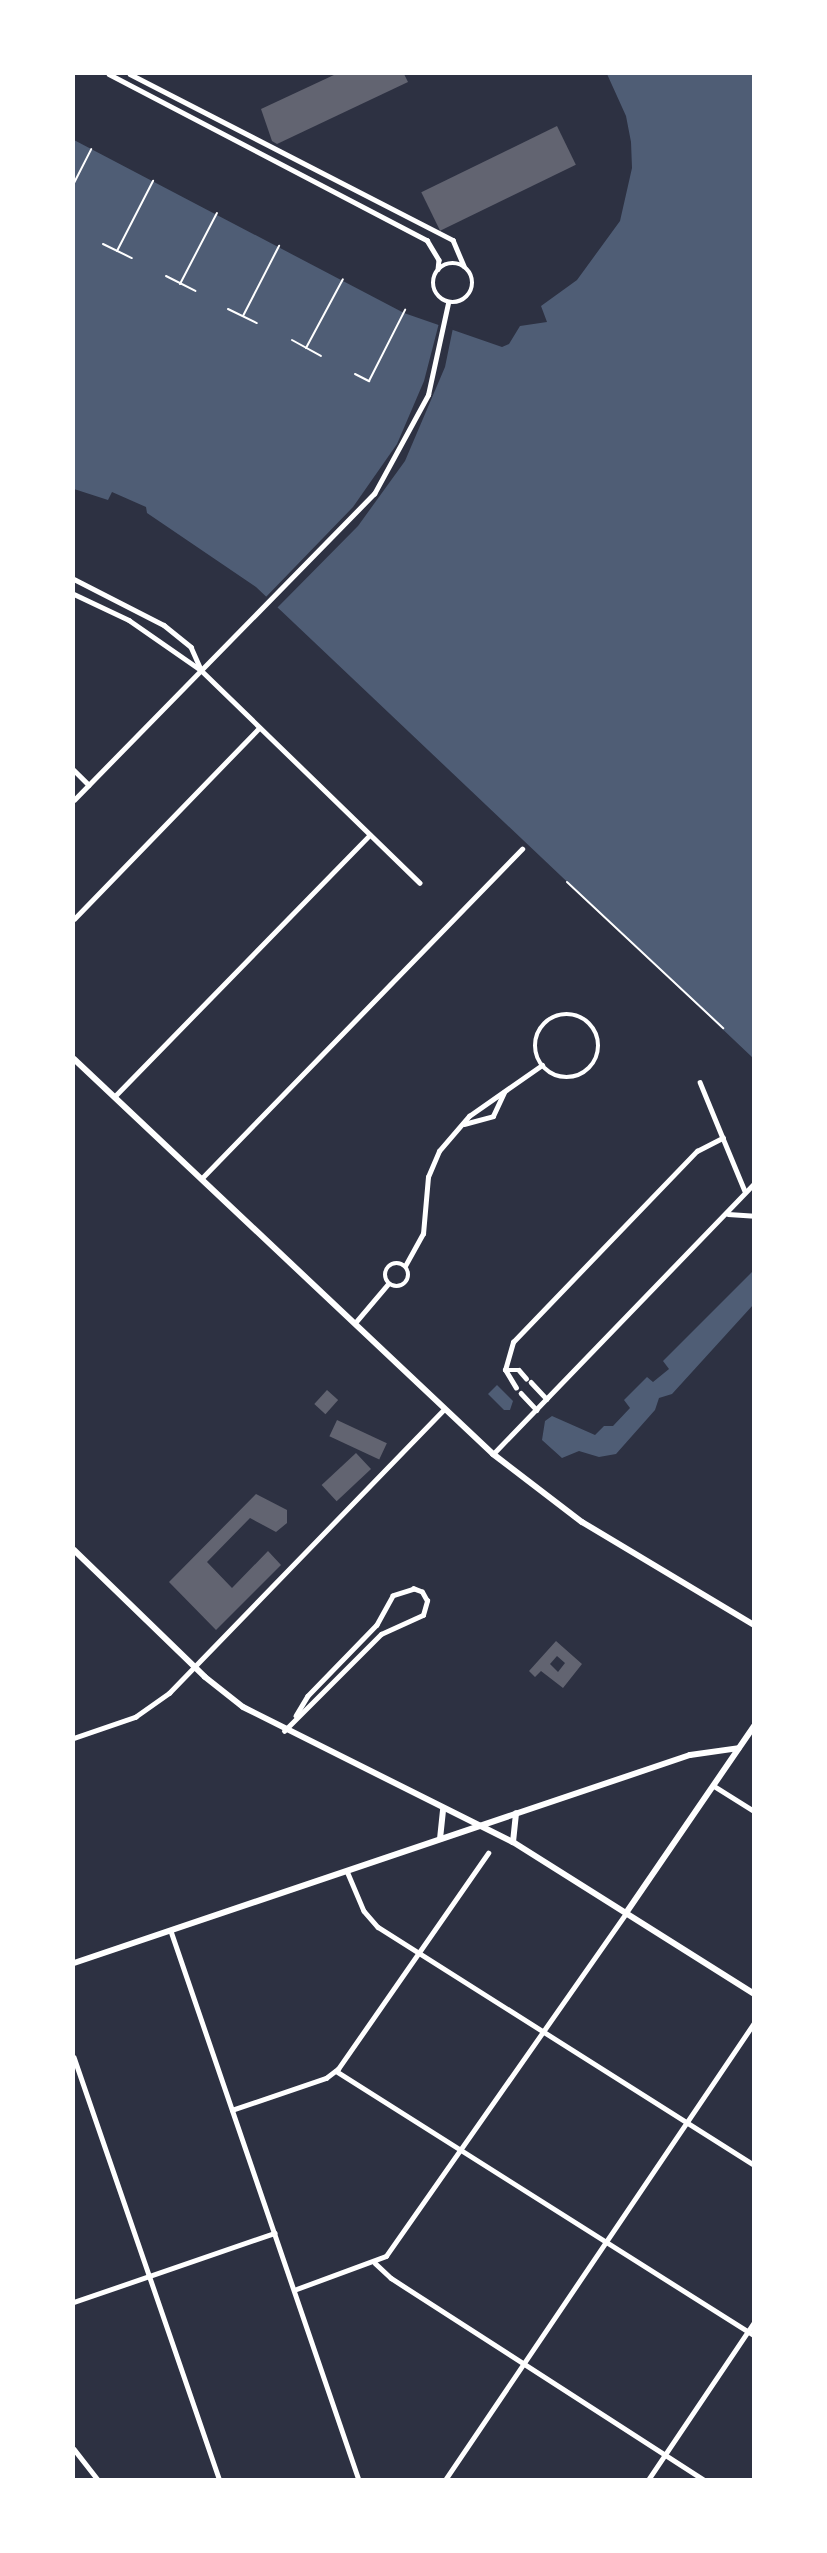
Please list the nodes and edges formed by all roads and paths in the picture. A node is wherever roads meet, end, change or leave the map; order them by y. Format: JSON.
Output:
{"nodes":[{"id":1,"x":109,"y":74,"type":"edge"},
{"id":2,"x":130,"y":74,"type":"edge"},
{"id":3,"x":91,"y":149,"type":"dead end"},
{"id":4,"x":153,"y":181,"type":"dead end"},
{"id":5,"x":74,"y":183,"type":"edge"},
{"id":6,"x":217,"y":213,"type":"dead end"},
{"id":7,"x":103,"y":244,"type":"dead end"},
{"id":8,"x":279,"y":246,"type":"dead end"},
{"id":9,"x":117,"y":251,"type":"junction"},
{"id":10,"x":132,"y":258,"type":"dead end"},
{"id":11,"x":464,"y":266,"type":"junction"},
{"id":12,"x":438,"y":270,"type":"junction"},
{"id":13,"x":166,"y":276,"type":"dead end"},
{"id":14,"x":343,"y":279,"type":"dead end"},
{"id":15,"x":180,"y":284,"type":"junction"},
{"id":16,"x":195,"y":291,"type":"dead end"},
{"id":17,"x":448,"y":303,"type":"junction"},
{"id":18,"x":228,"y":309,"type":"dead end"},
{"id":19,"x":405,"y":310,"type":"dead end"},
{"id":20,"x":243,"y":316,"type":"junction"},
{"id":21,"x":257,"y":323,"type":"dead end"},
{"id":22,"x":292,"y":340,"type":"dead end"},
{"id":23,"x":306,"y":348,"type":"junction"},
{"id":24,"x":321,"y":356,"type":"dead end"},
{"id":25,"x":355,"y":374,"type":"dead end"},
{"id":26,"x":74,"y":579,"type":"edge"},
{"id":27,"x":74,"y":594,"type":"edge"},
{"id":28,"x":201,"y":670,"type":"junction"},
{"id":29,"x":259,"y":728,"type":"junction"},
{"id":30,"x":74,"y":770,"type":"edge"},
{"id":31,"x":89,"y":785,"type":"junction"},
{"id":32,"x":74,"y":800,"type":"edge"},
{"id":33,"x":370,"y":835,"type":"junction"},
{"id":34,"x":522,"y":849,"type":"dead end"},
{"id":35,"x":567,"y":882,"type":"dead end"},
{"id":36,"x":420,"y":883,"type":"dead end"},
{"id":37,"x":74,"y":919,"type":"edge"},
{"id":38,"x":653,"y":952,"type":"dead end"},
{"id":39,"x":648,"y":958,"type":"junction"},
{"id":40,"x":723,"y":1028,"type":"dead end"},
{"id":41,"x":74,"y":1059,"type":"edge"},
{"id":42,"x":542,"y":1065,"type":"junction"},
{"id":43,"x":700,"y":1082,"type":"dead end"},
{"id":44,"x":504,"y":1092,"type":"junction"},
{"id":45,"x":113,"y":1098,"type":"junction"},
{"id":46,"x":463,"y":1124,"type":"junction"},
{"id":47,"x":723,"y":1138,"type":"junction"},
{"id":48,"x":202,"y":1178,"type":"junction"},
{"id":49,"x":754,"y":1184,"type":"edge"},
{"id":50,"x":745,"y":1191,"type":"junction"},
{"id":51,"x":728,"y":1214,"type":"junction"},
{"id":52,"x":754,"y":1216,"type":"edge"},
{"id":53,"x":405,"y":1266,"type":"junction"},
{"id":54,"x":388,"y":1284,"type":"junction"},
{"id":55,"x":355,"y":1323,"type":"junction"},
{"id":56,"x":505,"y":1370,"type":"junction"},
{"id":57,"x":547,"y":1399,"type":"junction"},
{"id":58,"x":443,"y":1409,"type":"junction"},
{"id":59,"x":537,"y":1410,"type":"junction"},
{"id":60,"x":493,"y":1454,"type":"junction"},
{"id":61,"x":74,"y":1550,"type":"edge"},
{"id":62,"x":754,"y":1625,"type":"edge"},
{"id":63,"x":195,"y":1668,"type":"junction"},
{"id":64,"x":296,"y":1716,"type":"junction"},
{"id":65,"x":754,"y":1726,"type":"edge"},
{"id":66,"x":284,"y":1731,"type":"junction"},
{"id":67,"x":74,"y":1738,"type":"edge"},
{"id":68,"x":739,"y":1748,"type":"junction"},
{"id":69,"x":713,"y":1786,"type":"junction"},
{"id":70,"x":443,"y":1808,"type":"junction"},
{"id":71,"x":754,"y":1811,"type":"edge"},
{"id":72,"x":516,"y":1813,"type":"junction"},
{"id":73,"x":481,"y":1825,"type":"junction"},
{"id":74,"x":440,"y":1839,"type":"junction"},
{"id":75,"x":513,"y":1842,"type":"junction"},
{"id":76,"x":488,"y":1853,"type":"dead end"},
{"id":77,"x":347,"y":1871,"type":"junction"},
{"id":78,"x":626,"y":1913,"type":"junction"},
{"id":79,"x":171,"y":1931,"type":"junction"},
{"id":80,"x":420,"y":1951,"type":"junction"},
{"id":81,"x":74,"y":1963,"type":"edge"},
{"id":82,"x":754,"y":1994,"type":"edge"},
{"id":83,"x":754,"y":2023,"type":"edge"},
{"id":84,"x":544,"y":2030,"type":"junction"},
{"id":85,"x":74,"y":2057,"type":"edge"},
{"id":86,"x":336,"y":2071,"type":"junction"},
{"id":87,"x":232,"y":2110,"type":"junction"},
{"id":88,"x":686,"y":2121,"type":"junction"},
{"id":89,"x":461,"y":2150,"type":"junction"},
{"id":90,"x":754,"y":2165,"type":"edge"},
{"id":91,"x":274,"y":2233,"type":"junction"},
{"id":92,"x":605,"y":2242,"type":"junction"},
{"id":93,"x":375,"y":2263,"type":"junction"},
{"id":94,"x":149,"y":2276,"type":"junction"},
{"id":95,"x":294,"y":2290,"type":"junction"},
{"id":96,"x":74,"y":2302,"type":"edge"},
{"id":97,"x":754,"y":2322,"type":"edge"},
{"id":98,"x":747,"y":2331,"type":"junction"},
{"id":99,"x":754,"y":2335,"type":"edge"},
{"id":100,"x":523,"y":2362,"type":"junction"},
{"id":101,"x":74,"y":2449,"type":"edge"},
{"id":102,"x":665,"y":2454,"type":"junction"},
{"id":103,"x":98,"y":2480,"type":"edge"},
{"id":104,"x":220,"y":2480,"type":"edge"},
{"id":105,"x":359,"y":2480,"type":"edge"},
{"id":106,"x":445,"y":2480,"type":"edge"},
{"id":107,"x":648,"y":2480,"type":"edge"},
{"id":108,"x":705,"y":2480,"type":"edge"}],
"edges":[{"from":1,"to":12,"type":"street"},
{"from":2,"to":11,"type":"street"},
{"from":3,"to":5,"type":"path"},
{"from":4,"to":9,"type":"path"},
{"from":6,"to":15,"type":"path"},
{"from":7,"to":9,"type":"path"},
{"from":8,"to":20,"type":"path"},
{"from":9,"to":10,"type":"path"},
{"from":11,"to":12,"type":"street"},
{"from":11,"to":17,"type":"street"},
{"from":12,"to":17,"type":"street"},
{"from":13,"to":15,"type":"path"},
{"from":14,"to":23,"type":"path"},
{"from":15,"to":16,"type":"path"},
{"from":17,"to":28,"type":"street"},
{"from":18,"to":20,"type":"path"},
{"from":19,"to":25,"type":"path"},
{"from":20,"to":21,"type":"path"},
{"from":22,"to":23,"type":"path"},
{"from":23,"to":24,"type":"path"},
{"from":26,"to":28,"type":"street"},
{"from":27,"to":28,"type":"street"},
{"from":28,"to":29,"type":"street"},
{"from":28,"to":31,"type":"street"},
{"from":29,"to":33,"type":"street"},
{"from":29,"to":37,"type":"street"},
{"from":30,"to":31,"type":"street"},
{"from":31,"to":32,"type":"street"},
{"from":33,"to":36,"type":"street"},
{"from":33,"to":45,"type":"street"},
{"from":34,"to":48,"type":"street"},
{"from":35,"to":39,"type":"path"},
{"from":38,"to":39,"type":"path"},
{"from":39,"to":40,"type":"path"},
{"from":41,"to":45,"type":"street"},
{"from":42,"to":42,"type":"street"},
{"from":42,"to":44,"type":"street"},
{"from":43,"to":47,"type":"street"},
{"from":44,"to":46,"type":"street"},
{"from":44,"to":46,"type":"street"},
{"from":45,"to":48,"type":"street"},
{"from":46,"to":53,"type":"street"},
{"from":47,"to":50,"type":"street"},
{"from":47,"to":56,"type":"street"},
{"from":48,"to":55,"type":"street"},
{"from":49,"to":50,"type":"street"},
{"from":50,"to":51,"type":"street"},
{"from":51,"to":52,"type":"street"},
{"from":51,"to":57,"type":"street"},
{"from":53,"to":54,"type":"street"},
{"from":53,"to":54,"type":"street"},
{"from":54,"to":55,"type":"street"},
{"from":55,"to":58,"type":"street"},
{"from":56,"to":57,"type":"street"},
{"from":56,"to":59,"type":"street"},
{"from":57,"to":59,"type":"street"},
{"from":58,"to":60,"type":"street"},
{"from":58,"to":63,"type":"street"},
{"from":59,"to":60,"type":"street"},
{"from":60,"to":62,"type":"street"},
{"from":61,"to":63,"type":"street"},
{"from":63,"to":66,"type":"street"},
{"from":63,"to":67,"type":"street"},
{"from":64,"to":64,"type":"street"},
{"from":64,"to":66,"type":"street"},
{"from":65,"to":68,"type":"street"},
{"from":66,"to":70,"type":"street"},
{"from":68,"to":69,"type":"street"},
{"from":68,"to":72,"type":"street"},
{"from":69,"to":71,"type":"street"},
{"from":69,"to":78,"type":"street"},
{"from":70,"to":73,"type":"street"},
{"from":70,"to":74,"type":"street"},
{"from":72,"to":73,"type":"street"},
{"from":72,"to":75,"type":"street"},
{"from":73,"to":74,"type":"street"},
{"from":73,"to":75,"type":"street"},
{"from":74,"to":77,"type":"street"},
{"from":75,"to":78,"type":"street"},
{"from":76,"to":80,"type":"street"},
{"from":77,"to":79,"type":"street"},
{"from":77,"to":80,"type":"street"},
{"from":78,"to":82,"type":"street"},
{"from":78,"to":84,"type":"street"},
{"from":79,"to":81,"type":"street"},
{"from":79,"to":87,"type":"street"},
{"from":80,"to":84,"type":"street"},
{"from":80,"to":86,"type":"street"},
{"from":83,"to":88,"type":"street"},
{"from":84,"to":88,"type":"street"},
{"from":84,"to":89,"type":"street"},
{"from":85,"to":94,"type":"street"},
{"from":86,"to":87,"type":"street"},
{"from":86,"to":89,"type":"street"},
{"from":87,"to":91,"type":"street"},
{"from":88,"to":90,"type":"street"},
{"from":88,"to":92,"type":"street"},
{"from":89,"to":92,"type":"street"},
{"from":89,"to":93,"type":"street"},
{"from":91,"to":94,"type":"street"},
{"from":91,"to":95,"type":"street"},
{"from":92,"to":98,"type":"street"},
{"from":92,"to":100,"type":"street"},
{"from":93,"to":95,"type":"street"},
{"from":93,"to":100,"type":"street"},
{"from":94,"to":96,"type":"street"},
{"from":94,"to":104,"type":"street"},
{"from":95,"to":105,"type":"street"},
{"from":97,"to":98,"type":"street"},
{"from":98,"to":99,"type":"street"},
{"from":98,"to":102,"type":"street"},
{"from":100,"to":102,"type":"street"},
{"from":100,"to":106,"type":"street"},
{"from":101,"to":103,"type":"street"},
{"from":102,"to":107,"type":"street"},
{"from":102,"to":108,"type":"street"}]}
